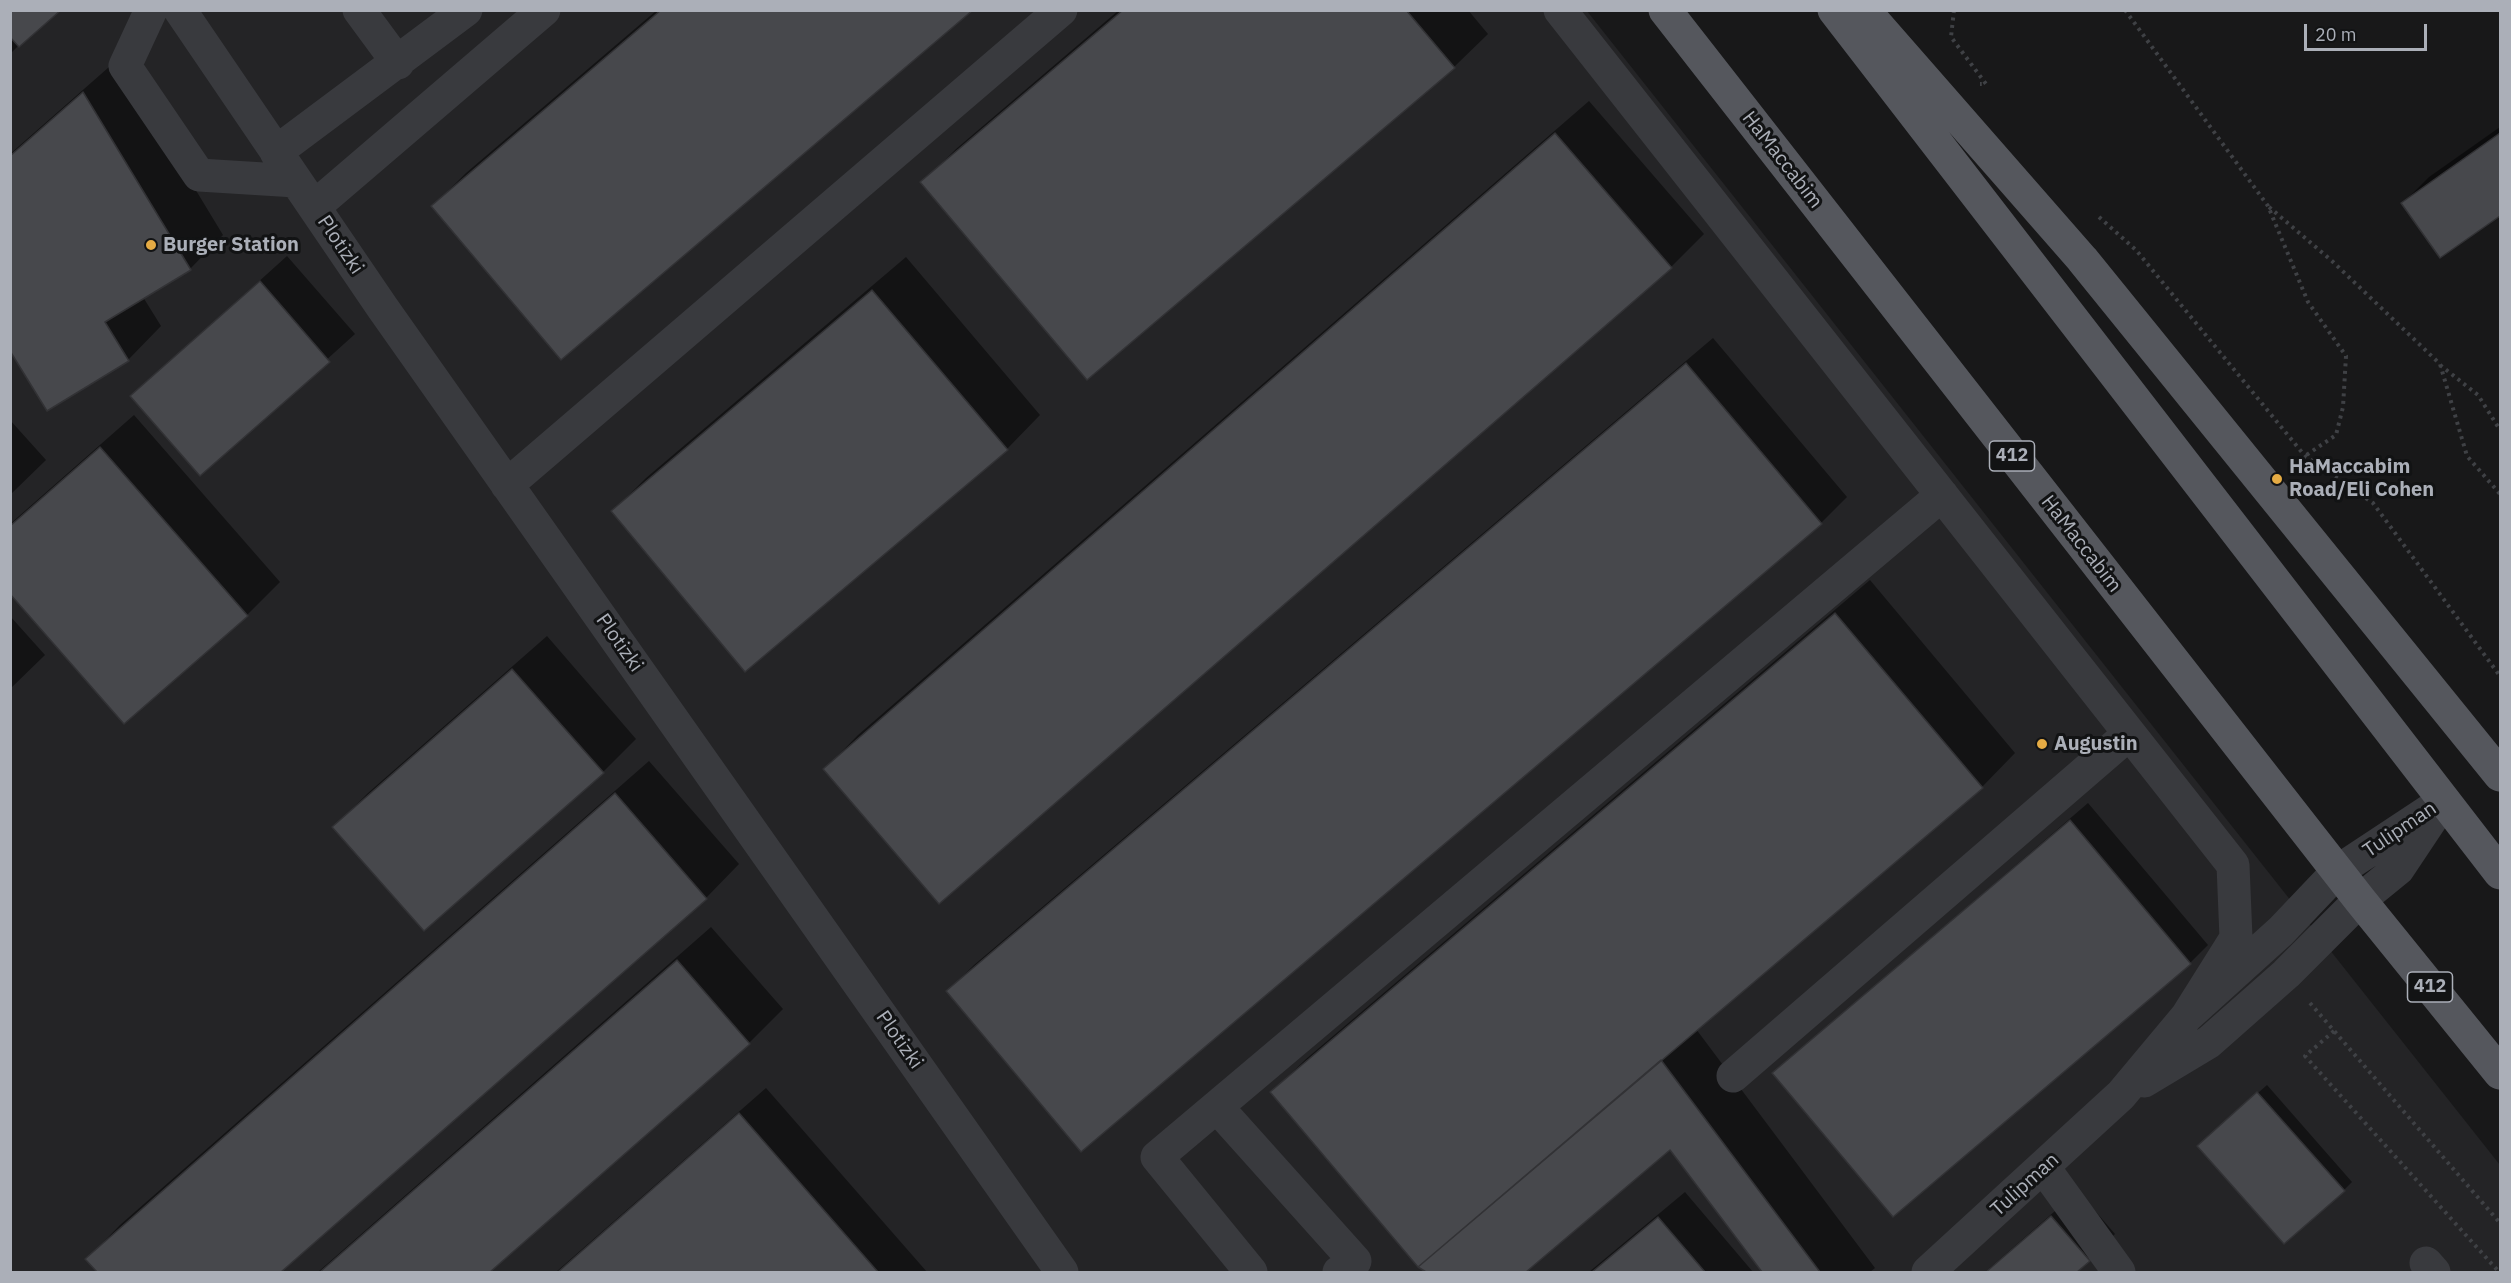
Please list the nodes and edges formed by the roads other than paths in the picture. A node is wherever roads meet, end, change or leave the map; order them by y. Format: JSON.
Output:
{"nodes":[{"id":1,"x":151,"y":10,"type":"edge"},
{"id":2,"x":180,"y":10,"type":"edge"},
{"id":3,"x":359,"y":10,"type":"edge"},
{"id":4,"x":466,"y":10,"type":"edge"},
{"id":5,"x":544,"y":10,"type":"edge"},
{"id":6,"x":1061,"y":10,"type":"edge"},
{"id":7,"x":1560,"y":10,"type":"edge"},
{"id":8,"x":1665,"y":10,"type":"edge"},
{"id":9,"x":1834,"y":10,"type":"edge"},
{"id":10,"x":1864,"y":10,"type":"edge"},
{"id":11,"x":398,"y":63,"type":"junction"},
{"id":12,"x":276,"y":152,"type":"junction"},
{"id":13,"x":305,"y":194,"type":"junction"},
{"id":14,"x":507,"y":485,"type":"junction"},
{"id":15,"x":1942,"y":495,"type":"junction"},
{"id":16,"x":2129,"y":734,"type":"junction"},
{"id":17,"x":2500,"y":776,"type":"edge"},
{"id":18,"x":2444,"y":801,"type":"junction"},
{"id":19,"x":2338,"y":871,"type":"junction"},
{"id":20,"x":2500,"y":873,"type":"edge"},
{"id":21,"x":2360,"y":900,"type":"junction"},
{"id":22,"x":2187,"y":1016,"type":"junction"},
{"id":23,"x":2500,"y":1073,"type":"edge"},
{"id":24,"x":1733,"y":1076,"type":"dead end"},
{"id":25,"x":2121,"y":1095,"type":"junction"},
{"id":26,"x":1217,"y":1107,"type":"junction"},
{"id":27,"x":2044,"y":1168,"type":"junction"},
{"id":28,"x":1062,"y":1272,"type":"edge"},
{"id":29,"x":1251,"y":1272,"type":"edge"},
{"id":30,"x":1339,"y":1272,"type":"edge"},
{"id":31,"x":1928,"y":1272,"type":"edge"},
{"id":32,"x":2119,"y":1272,"type":"edge"}],
"edges":[{"from":1,"to":13,"type":"street"},
{"from":2,"to":12,"type":"street","name":"Plotizki"},
{"from":3,"to":11,"type":"street"},
{"from":4,"to":11,"type":"street"},
{"from":5,"to":13,"type":"street"},
{"from":6,"to":14,"type":"street"},
{"from":7,"to":15,"type":"street"},
{"from":8,"to":19,"type":"main road","name":"HaMaccabim","number":"412"},
{"from":9,"to":18,"type":"main road"},
{"from":10,"to":17,"type":"main road"},
{"from":11,"to":12,"type":"street"},
{"from":12,"to":13,"type":"street","name":"Plotizki"},
{"from":13,"to":14,"type":"street","name":"Plotizki"},
{"from":14,"to":28,"type":"street","name":"Plotizki"},
{"from":15,"to":16,"type":"street"},
{"from":15,"to":26,"type":"street"},
{"from":16,"to":22,"type":"street"},
{"from":16,"to":24,"type":"street"},
{"from":18,"to":19,"type":"street","name":"Tulipman"},
{"from":18,"to":20,"type":"main road"},
{"from":18,"to":21,"type":"street","name":"Tulipman"},
{"from":19,"to":21,"type":"main road","name":"HaMaccabim","number":"412"},
{"from":19,"to":22,"type":"street","name":"Tulipman"},
{"from":21,"to":23,"type":"main road","name":"HaMaccabim","number":"412"},
{"from":21,"to":25,"type":"street","name":"Tulipman"},
{"from":22,"to":25,"type":"street","name":"Tulipman"},
{"from":25,"to":27,"type":"street","name":"Tulipman"},
{"from":26,"to":29,"type":"street"},
{"from":26,"to":30,"type":"street"},
{"from":27,"to":31,"type":"street","name":"Tulipman"},
{"from":27,"to":32,"type":"street"}]}
